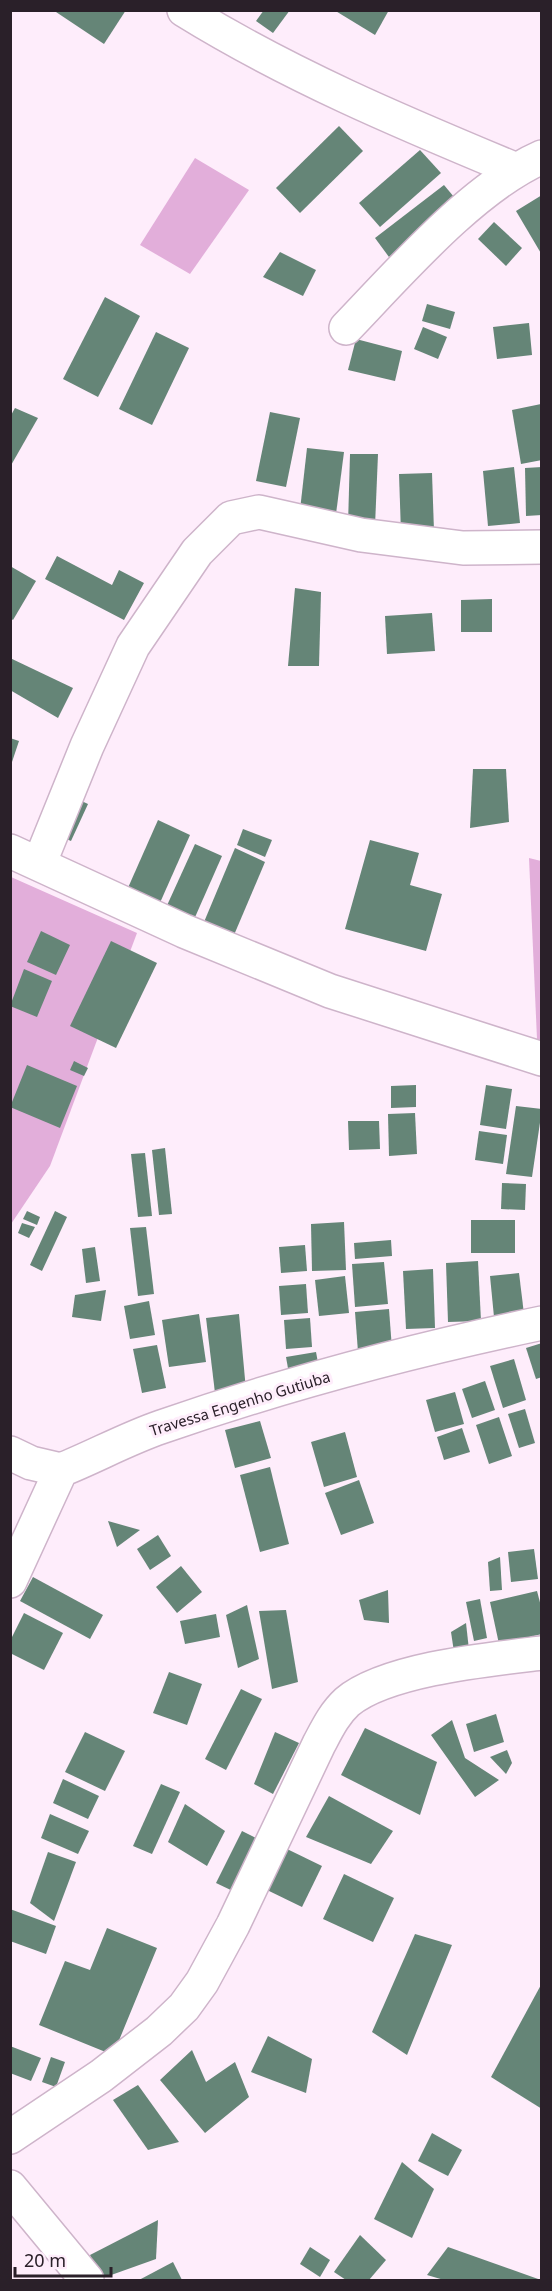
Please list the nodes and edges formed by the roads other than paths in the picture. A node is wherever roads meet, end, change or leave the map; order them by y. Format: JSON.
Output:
{"nodes":[{"id":1,"x":184,"y":10,"type":"edge"},
{"id":2,"x":528,"y":163,"type":"edge"},
{"id":3,"x":346,"y":328,"type":"dead end"},
{"id":4,"x":542,"y":547,"type":"edge"},
{"id":5,"x":25,"y":857,"type":"edge"},
{"id":6,"x":542,"y":1059,"type":"edge"},
{"id":7,"x":542,"y":1323,"type":"edge"},
{"id":8,"x":10,"y":1453,"type":"edge"},
{"id":9,"x":61,"y":1470,"type":"junction"},
{"id":10,"x":10,"y":1581,"type":"edge"},
{"id":11,"x":542,"y":1653,"type":"edge"},
{"id":12,"x":10,"y":2137,"type":"edge"},
{"id":13,"x":10,"y":2187,"type":"edge"},
{"id":14,"x":87,"y":2280,"type":"edge"}],
"edges":[{"from":1,"to":2,"type":"street"},
{"from":2,"to":3,"type":"street"},
{"from":4,"to":5,"type":"street"},
{"from":5,"to":6,"type":"street"},
{"from":7,"to":9,"type":"street","name":"Travessa Engenho Gutiuba"},
{"from":8,"to":9,"type":"street"},
{"from":9,"to":10,"type":"street"},
{"from":11,"to":12,"type":"street"},
{"from":13,"to":14,"type":"street"}]}
